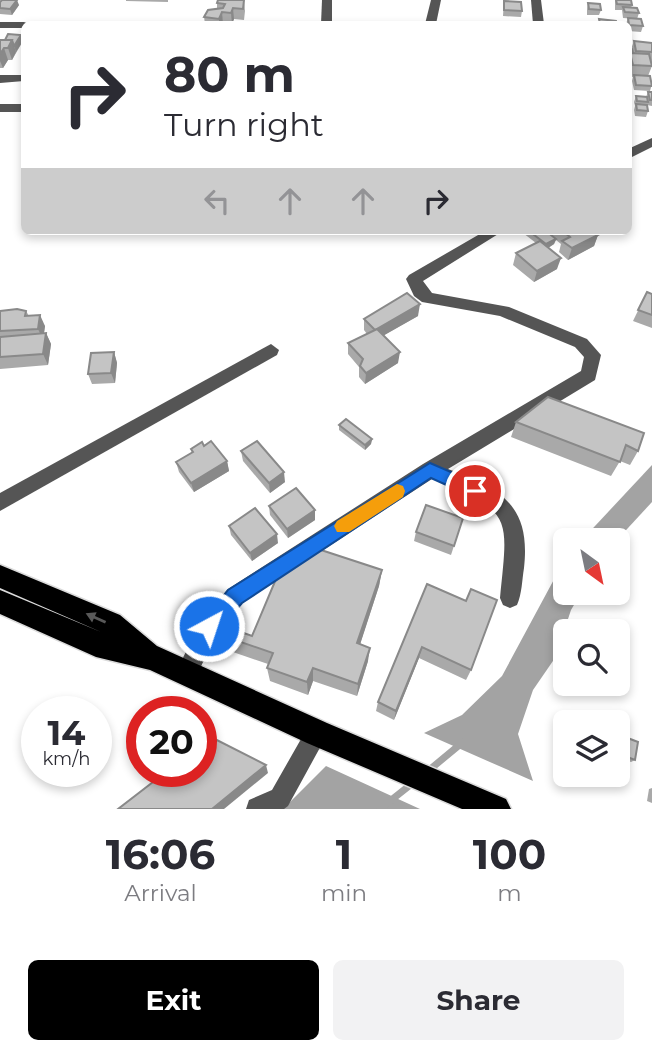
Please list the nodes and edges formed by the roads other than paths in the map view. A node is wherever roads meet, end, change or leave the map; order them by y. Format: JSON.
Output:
{"nodes":[{"id":1,"x":327,"y":0,"type":"edge"},
{"id":2,"x":436,"y":0,"type":"edge"},
{"id":3,"x":536,"y":0,"type":"edge"},
{"id":4,"x":327,"y":21,"type":"edge"},
{"id":5,"x":431,"y":21,"type":"edge"},
{"id":6,"x":539,"y":21,"type":"edge"},
{"id":7,"x":0,"y":25,"type":"edge"},
{"id":8,"x":21,"y":25,"type":"edge"},
{"id":9,"x":21,"y":78,"type":"edge"},
{"id":10,"x":0,"y":79,"type":"edge"},
{"id":11,"x":0,"y":108,"type":"edge"},
{"id":12,"x":21,"y":108,"type":"edge"},
{"id":13,"x":652,"y":142,"type":"edge"},
{"id":14,"x":632,"y":153,"type":"edge"},
{"id":15,"x":489,"y":235,"type":"edge"},
{"id":16,"x":271,"y":350,"type":"dead end"},
{"id":17,"x":430,"y":470,"type":"junction"},
{"id":18,"x":0,"y":503,"type":"edge"},
{"id":19,"x":0,"y":576,"type":"edge"},
{"id":20,"x":510,"y":598,"type":"dead end"},
{"id":21,"x":0,"y":602,"type":"edge"},
{"id":22,"x":152,"y":657,"type":"junction"},
{"id":23,"x":187,"y":672,"type":"junction"},
{"id":24,"x":317,"y":733,"type":"junction"},
{"id":25,"x":258,"y":809,"type":"edge"},
{"id":26,"x":496,"y":809,"type":"edge"}],
"edges":[{"from":1,"to":4,"type":"street"},
{"from":2,"to":5,"type":"street"},
{"from":3,"to":6,"type":"street"},
{"from":7,"to":8,"type":"street"},
{"from":9,"to":10,"type":"street"},
{"from":11,"to":12,"type":"street"},
{"from":13,"to":14,"type":"street"},
{"from":15,"to":17,"type":"street"},
{"from":16,"to":18,"type":"street"},
{"from":17,"to":20,"type":"street"},
{"from":17,"to":23,"type":"street"},
{"from":22,"to":19,"type":"highway","one_way":true},
{"from":21,"to":22,"type":"highway"},
{"from":22,"to":23,"type":"highway"},
{"from":23,"to":24,"type":"highway"},
{"from":24,"to":25,"type":"street"},
{"from":24,"to":26,"type":"highway"}]}
